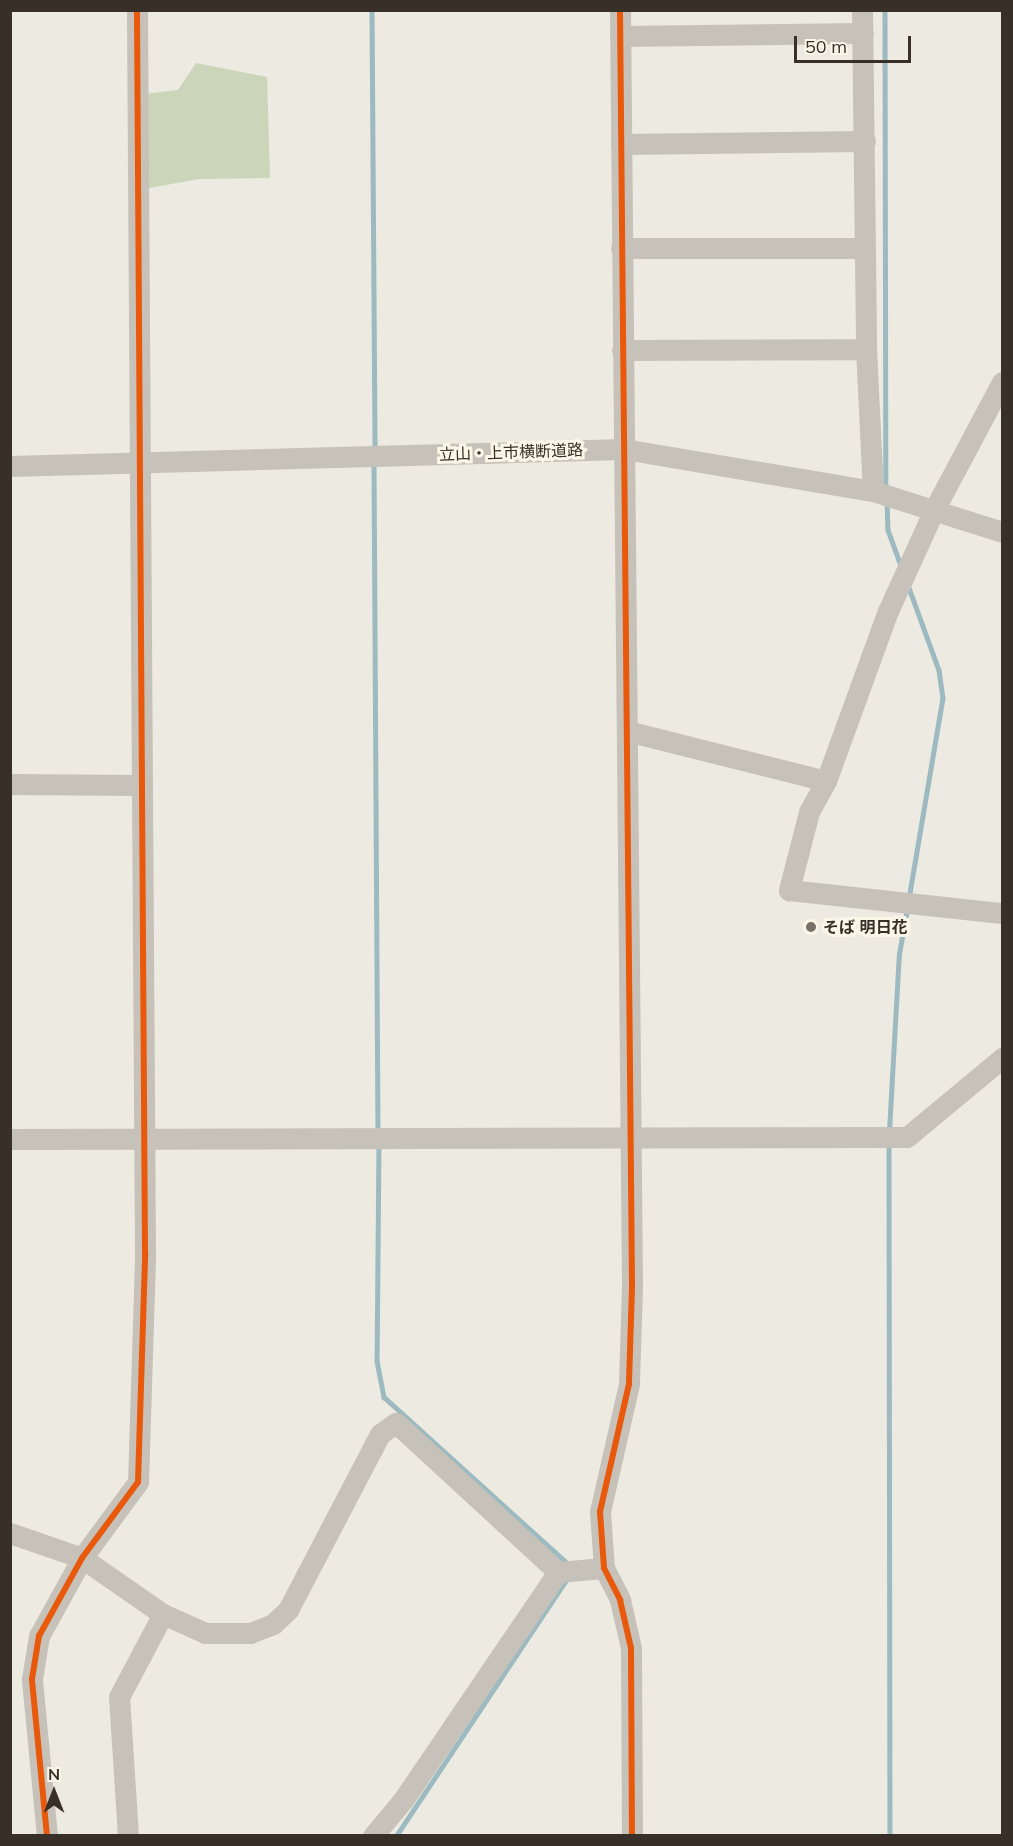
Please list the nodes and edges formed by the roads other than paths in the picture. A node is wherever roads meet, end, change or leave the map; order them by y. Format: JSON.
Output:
{"nodes":[{"id":1,"x":136,"y":10,"type":"edge"},
{"id":2,"x":620,"y":10,"type":"edge"},
{"id":3,"x":862,"y":10,"type":"edge"},
{"id":4,"x":862,"y":33,"type":"junction"},
{"id":5,"x":620,"y":36,"type":"junction"},
{"id":6,"x":865,"y":141,"type":"junction"},
{"id":7,"x":621,"y":144,"type":"junction"},
{"id":8,"x":621,"y":248,"type":"junction"},
{"id":9,"x":866,"y":248,"type":"junction"},
{"id":10,"x":866,"y":349,"type":"junction"},
{"id":11,"x":622,"y":350,"type":"junction"},
{"id":12,"x":1002,"y":382,"type":"edge"},
{"id":13,"x":624,"y":449,"type":"junction"},
{"id":14,"x":143,"y":464,"type":"junction"},
{"id":15,"x":10,"y":466,"type":"edge"},
{"id":16,"x":875,"y":491,"type":"junction"},
{"id":17,"x":934,"y":510,"type":"junction"},
{"id":18,"x":1002,"y":532,"type":"edge"},
{"id":19,"x":627,"y":731,"type":"junction"},
{"id":20,"x":826,"y":781,"type":"junction"},
{"id":21,"x":10,"y":784,"type":"edge"},
{"id":22,"x":139,"y":785,"type":"junction"},
{"id":23,"x":1002,"y":913,"type":"edge"},
{"id":24,"x":1002,"y":1058,"type":"edge"},
{"id":25,"x":631,"y":1138,"type":"junction"},
{"id":26,"x":10,"y":1139,"type":"edge"},
{"id":27,"x":141,"y":1140,"type":"junction"},
{"id":28,"x":10,"y":1533,"type":"edge"},
{"id":29,"x":82,"y":1558,"type":"junction"},
{"id":30,"x":604,"y":1568,"type":"junction"},
{"id":31,"x":558,"y":1572,"type":"junction"},
{"id":32,"x":164,"y":1614,"type":"junction"},
{"id":33,"x":47,"y":1836,"type":"edge"},
{"id":34,"x":128,"y":1836,"type":"edge"},
{"id":35,"x":373,"y":1836,"type":"edge"},
{"id":36,"x":632,"y":1836,"type":"edge"}],
"edges":[{"from":1,"to":14,"type":"street"},
{"from":2,"to":5,"type":"street"},
{"from":3,"to":4,"type":"street"},
{"from":4,"to":5,"type":"street"},
{"from":4,"to":6,"type":"street"},
{"from":5,"to":7,"type":"street"},
{"from":6,"to":7,"type":"street"},
{"from":6,"to":9,"type":"street"},
{"from":7,"to":8,"type":"street"},
{"from":8,"to":9,"type":"street"},
{"from":8,"to":11,"type":"street"},
{"from":9,"to":10,"type":"street"},
{"from":10,"to":11,"type":"street"},
{"from":10,"to":16,"type":"street"},
{"from":11,"to":13,"type":"street"},
{"from":12,"to":17,"type":"street"},
{"from":13,"to":14,"type":"street","name":"立山・上市横断道路"},
{"from":13,"to":16,"type":"street","name":"立山・上市横断道路"},
{"from":13,"to":19,"type":"street"},
{"from":14,"to":15,"type":"street","name":"立山・上市横断道路"},
{"from":14,"to":22,"type":"street"},
{"from":16,"to":17,"type":"street","name":"立山・上市横断道路"},
{"from":17,"to":18,"type":"street","name":"立山・上市横断道路"},
{"from":17,"to":20,"type":"street"},
{"from":19,"to":20,"type":"street"},
{"from":19,"to":25,"type":"street"},
{"from":20,"to":23,"type":"street"},
{"from":21,"to":22,"type":"street"},
{"from":22,"to":27,"type":"street"},
{"from":24,"to":25,"type":"street"},
{"from":25,"to":27,"type":"street"},
{"from":25,"to":30,"type":"street"},
{"from":26,"to":27,"type":"street"},
{"from":27,"to":29,"type":"street"},
{"from":28,"to":29,"type":"street"},
{"from":29,"to":32,"type":"street"},
{"from":29,"to":33,"type":"street"},
{"from":30,"to":31,"type":"street"},
{"from":30,"to":36,"type":"street"},
{"from":31,"to":32,"type":"street"},
{"from":31,"to":35,"type":"street"},
{"from":32,"to":34,"type":"street"}]}
